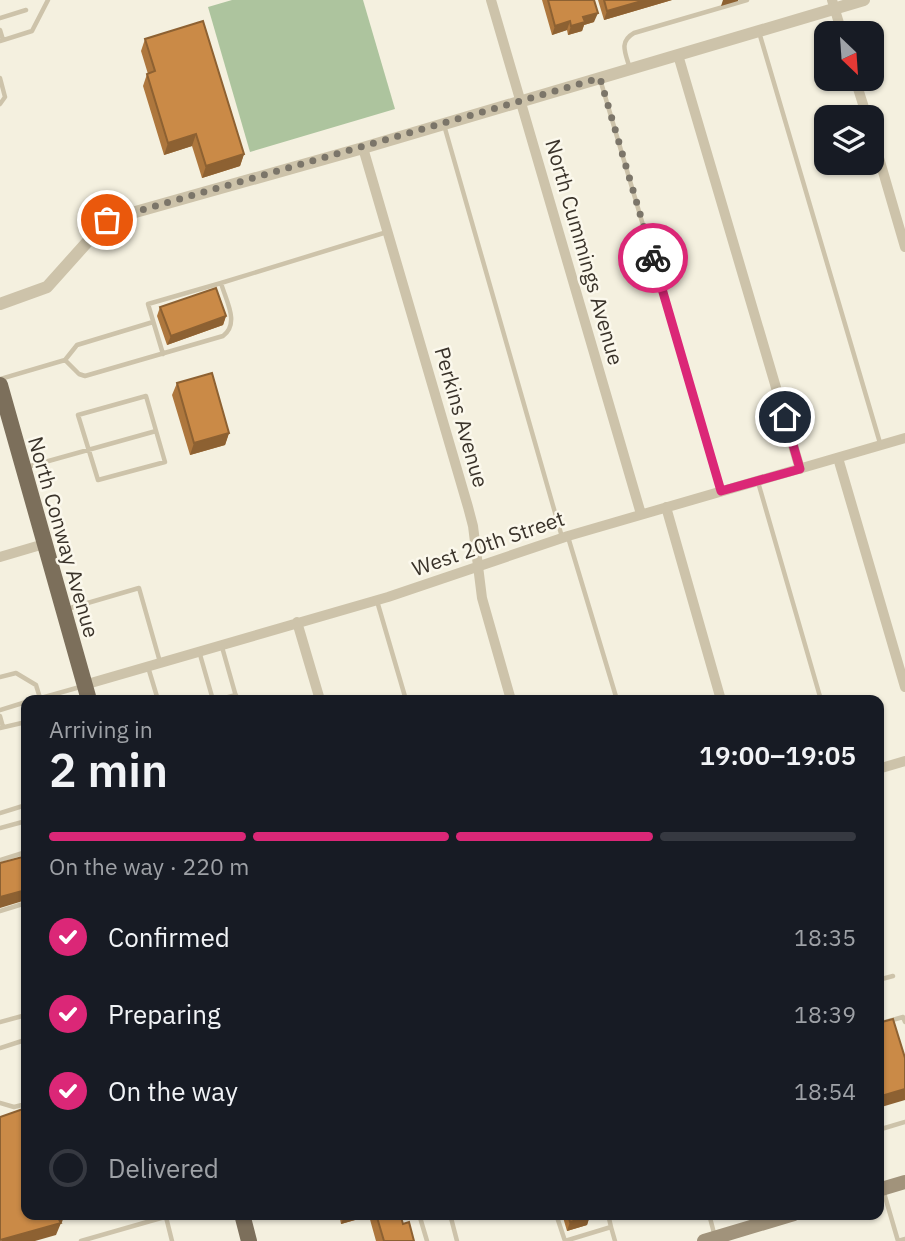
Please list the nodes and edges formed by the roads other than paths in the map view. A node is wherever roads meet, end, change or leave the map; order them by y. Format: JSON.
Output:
{"nodes":[{"id":1,"x":48,"y":0,"type":"edge"},
{"id":2,"x":491,"y":0,"type":"edge"},
{"id":3,"x":747,"y":0,"type":"edge"},
{"id":4,"x":864,"y":0,"type":"edge"},
{"id":5,"x":833,"y":4,"type":"edge"},
{"id":6,"x":26,"y":10,"type":"dead end"},
{"id":7,"x":0,"y":18,"type":"edge"},
{"id":8,"x":838,"y":21,"type":"edge"},
{"id":9,"x":0,"y":30,"type":"edge"},
{"id":10,"x":758,"y":31,"type":"junction"},
{"id":11,"x":1,"y":41,"type":"edge"},
{"id":12,"x":678,"y":55,"type":"junction"},
{"id":13,"x":630,"y":69,"type":"junction"},
{"id":14,"x":0,"y":78,"type":"edge"},
{"id":15,"x":600,"y":78,"type":"junction"},
{"id":16,"x":522,"y":101,"type":"junction"},
{"id":17,"x":0,"y":104,"type":"edge"},
{"id":18,"x":444,"y":124,"type":"junction"},
{"id":19,"x":363,"y":148,"type":"junction"},
{"id":20,"x":884,"y":175,"type":"edge"},
{"id":21,"x":388,"y":232,"type":"junction"},
{"id":22,"x":905,"y":247,"type":"edge"},
{"id":23,"x":221,"y":283,"type":"junction"},
{"id":24,"x":0,"y":304,"type":"edge"},
{"id":25,"x":153,"y":322,"type":"junction"},
{"id":26,"x":163,"y":354,"type":"junction"},
{"id":27,"x":65,"y":360,"type":"junction"},
{"id":28,"x":0,"y":379,"type":"edge"},
{"id":29,"x":0,"y":385,"type":"edge"},
{"id":30,"x":3,"y":403,"type":"edge"},
{"id":31,"x":156,"y":431,"type":"junction"},
{"id":32,"x":905,"y":438,"type":"edge"},
{"id":33,"x":881,"y":445,"type":"junction"},
{"id":34,"x":89,"y":450,"type":"junction"},
{"id":35,"x":838,"y":458,"type":"junction"},
{"id":36,"x":23,"y":468,"type":"junction"},
{"id":37,"x":800,"y":469,"type":"junction"},
{"id":38,"x":757,"y":481,"type":"junction"},
{"id":39,"x":721,"y":491,"type":"junction"},
{"id":40,"x":666,"y":507,"type":"junction"},
{"id":41,"x":641,"y":514,"type":"junction"},
{"id":42,"x":565,"y":537,"type":"junction"},
{"id":43,"x":44,"y":544,"type":"junction"},
{"id":44,"x":0,"y":557,"type":"edge"},
{"id":45,"x":477,"y":566,"type":"junction"},
{"id":46,"x":376,"y":600,"type":"junction"},
{"id":47,"x":62,"y":610,"type":"junction"},
{"id":48,"x":298,"y":622,"type":"junction"},
{"id":49,"x":222,"y":645,"type":"junction"},
{"id":50,"x":199,"y":652,"type":"junction"},
{"id":51,"x":160,"y":663,"type":"junction"},
{"id":52,"x":148,"y":667,"type":"junction"},
{"id":53,"x":0,"y":677,"type":"edge"},
{"id":54,"x":905,"y":687,"type":"edge"},
{"id":55,"x":86,"y":693,"type":"edge"},
{"id":56,"x":37,"y":695,"type":"edge"},
{"id":57,"x":156,"y":695,"type":"edge"},
{"id":58,"x":213,"y":695,"type":"edge"},
{"id":59,"x":235,"y":695,"type":"edge"},
{"id":60,"x":319,"y":695,"type":"edge"},
{"id":61,"x":404,"y":695,"type":"edge"},
{"id":62,"x":510,"y":695,"type":"edge"},
{"id":63,"x":615,"y":695,"type":"edge"},
{"id":64,"x":720,"y":695,"type":"edge"},
{"id":65,"x":820,"y":695,"type":"edge"},
{"id":66,"x":21,"y":704,"type":"edge"},
{"id":67,"x":0,"y":710,"type":"edge"},
{"id":68,"x":0,"y":716,"type":"edge"},
{"id":69,"x":21,"y":723,"type":"edge"},
{"id":70,"x":2,"y":727,"type":"edge"},
{"id":71,"x":905,"y":761,"type":"edge"},
{"id":72,"x":884,"y":767,"type":"edge"},
{"id":73,"x":21,"y":807,"type":"edge"},
{"id":74,"x":0,"y":813,"type":"edge"},
{"id":75,"x":21,"y":822,"type":"edge"},
{"id":76,"x":0,"y":828,"type":"edge"},
{"id":77,"x":21,"y":854,"type":"edge"},
{"id":78,"x":0,"y":860,"type":"edge"},
{"id":79,"x":21,"y":905,"type":"edge"},
{"id":80,"x":0,"y":911,"type":"edge"},
{"id":81,"x":893,"y":976,"type":"dead end"},
{"id":82,"x":884,"y":978,"type":"edge"},
{"id":83,"x":21,"y":1016,"type":"edge"},
{"id":84,"x":0,"y":1022,"type":"edge"},
{"id":85,"x":884,"y":1022,"type":"edge"},
{"id":86,"x":905,"y":1022,"type":"edge"},
{"id":87,"x":21,"y":1041,"type":"edge"},
{"id":88,"x":0,"y":1048,"type":"edge"},
{"id":89,"x":0,"y":1103,"type":"edge"},
{"id":90,"x":21,"y":1105,"type":"edge"},
{"id":91,"x":905,"y":1122,"type":"edge"},
{"id":92,"x":884,"y":1128,"type":"edge"},
{"id":93,"x":905,"y":1182,"type":"edge"},
{"id":94,"x":884,"y":1188,"type":"edge"},
{"id":95,"x":884,"y":1198,"type":"edge"},
{"id":96,"x":155,"y":1220,"type":"edge"},
{"id":97,"x":167,"y":1220,"type":"edge"},
{"id":98,"x":244,"y":1220,"type":"edge"},
{"id":99,"x":421,"y":1220,"type":"edge"},
{"id":100,"x":452,"y":1220,"type":"edge"},
{"id":101,"x":558,"y":1220,"type":"edge"},
{"id":102,"x":609,"y":1220,"type":"edge"},
{"id":103,"x":709,"y":1220,"type":"edge"},
{"id":104,"x":774,"y":1220,"type":"edge"},
{"id":105,"x":611,"y":1227,"type":"junction"},
{"id":106,"x":905,"y":1238,"type":"edge"},
{"id":107,"x":709,"y":1239,"type":"edge"},
{"id":108,"x":81,"y":1241,"type":"edge"},
{"id":109,"x":173,"y":1241,"type":"edge"},
{"id":110,"x":249,"y":1241,"type":"edge"},
{"id":111,"x":427,"y":1241,"type":"edge"},
{"id":112,"x":457,"y":1241,"type":"edge"},
{"id":113,"x":615,"y":1241,"type":"edge"},
{"id":114,"x":898,"y":1241,"type":"edge"}],
"edges":[{"from":1,"to":11,"type":"lane"},
{"from":2,"to":16,"type":"street","name":"North Cummings Avenue"},
{"from":3,"to":13,"type":"lane"},
{"from":4,"to":5,"type":"street"},
{"from":5,"to":8,"type":"street"},
{"from":5,"to":10,"type":"street"},
{"from":6,"to":7,"type":"lane"},
{"from":9,"to":11,"type":"lane"},
{"from":10,"to":12,"type":"street"},
{"from":10,"to":33,"type":"lane"},
{"from":12,"to":13,"type":"street"},
{"from":12,"to":37,"type":"street"},
{"from":13,"to":15,"type":"street"},
{"from":14,"to":17,"type":"lane"},
{"from":15,"to":16,"type":"street"},
{"from":15,"to":39,"type":"lane"},
{"from":16,"to":18,"type":"street"},
{"from":16,"to":41,"type":"street","name":"North Cummings Avenue"},
{"from":18,"to":19,"type":"street"},
{"from":18,"to":42,"type":"lane"},
{"from":19,"to":21,"type":"street","name":"Perkins Avenue"},
{"from":19,"to":24,"type":"street"},
{"from":20,"to":22,"type":"street"},
{"from":21,"to":23,"type":"lane"},
{"from":21,"to":45,"type":"street","name":"Perkins Avenue"},
{"from":23,"to":25,"type":"lane"},
{"from":23,"to":26,"type":"lane"},
{"from":25,"to":26,"type":"lane"},
{"from":25,"to":27,"type":"lane"},
{"from":26,"to":27,"type":"lane"},
{"from":27,"to":28,"type":"lane"},
{"from":29,"to":30,"type":"main road","name":"North Conway Avenue"},
{"from":30,"to":36,"type":"main road","name":"North Conway Avenue"},
{"from":31,"to":34,"type":"lane"},
{"from":31,"to":34,"type":"lane"},
{"from":31,"to":34,"type":"lane"},
{"from":32,"to":33,"type":"street","name":"West 20th Street"},
{"from":33,"to":35,"type":"street","name":"West 20th Street"},
{"from":34,"to":36,"type":"lane"},
{"from":35,"to":37,"type":"street","name":"West 20th Street"},
{"from":35,"to":54,"type":"street"},
{"from":36,"to":43,"type":"main road","name":"North Conway Avenue"},
{"from":37,"to":38,"type":"street","name":"West 20th Street"},
{"from":38,"to":39,"type":"street","name":"West 20th Street"},
{"from":38,"to":65,"type":"lane"},
{"from":39,"to":40,"type":"street","name":"West 20th Street"},
{"from":40,"to":41,"type":"street","name":"West 20th Street"},
{"from":40,"to":64,"type":"street"},
{"from":41,"to":42,"type":"street","name":"West 20th Street"},
{"from":42,"to":45,"type":"street","name":"West 20th Street"},
{"from":42,"to":63,"type":"lane"},
{"from":43,"to":44,"type":"street"},
{"from":43,"to":47,"type":"main road","name":"North Conway Avenue"},
{"from":45,"to":46,"type":"street","name":"West 20th Street"},
{"from":45,"to":62,"type":"street","name":"Perkins Avenue"},
{"from":46,"to":48,"type":"street","name":"West 20th Street"},
{"from":46,"to":61,"type":"lane"},
{"from":47,"to":51,"type":"lane"},
{"from":47,"to":55,"type":"main road","name":"North Conway Avenue"},
{"from":48,"to":49,"type":"street","name":"West 20th Street"},
{"from":48,"to":60,"type":"street"},
{"from":49,"to":50,"type":"street","name":"West 20th Street"},
{"from":49,"to":59,"type":"lane"},
{"from":50,"to":51,"type":"street","name":"West 20th Street"},
{"from":50,"to":58,"type":"lane"},
{"from":51,"to":52,"type":"street","name":"West 20th Street"},
{"from":52,"to":55,"type":"street","name":"West 20th Street"},
{"from":52,"to":57,"type":"lane"},
{"from":53,"to":56,"type":"lane"},
{"from":66,"to":67,"type":"lane"},
{"from":68,"to":70,"type":"lane"},
{"from":69,"to":70,"type":"lane"},
{"from":71,"to":72,"type":"street"},
{"from":73,"to":74,"type":"lane"},
{"from":75,"to":76,"type":"lane"},
{"from":77,"to":78,"type":"lane"},
{"from":79,"to":80,"type":"lane"},
{"from":81,"to":82,"type":"lane"},
{"from":83,"to":84,"type":"lane"},
{"from":85,"to":86,"type":"lane"},
{"from":87,"to":88,"type":"lane"},
{"from":89,"to":90,"type":"lane"},
{"from":91,"to":92,"type":"lane"},
{"from":93,"to":94,"type":"main road"},
{"from":95,"to":114,"type":"lane"},
{"from":96,"to":108,"type":"lane"},
{"from":97,"to":109,"type":"lane"},
{"from":98,"to":110,"type":"main road"},
{"from":99,"to":111,"type":"lane"},
{"from":100,"to":112,"type":"lane"},
{"from":101,"to":105,"type":"lane"},
{"from":102,"to":105,"type":"lane"},
{"from":103,"to":107,"type":"lane"},
{"from":104,"to":107,"type":"main road"},
{"from":105,"to":113,"type":"lane"},
{"from":106,"to":114,"type":"lane"}]}
